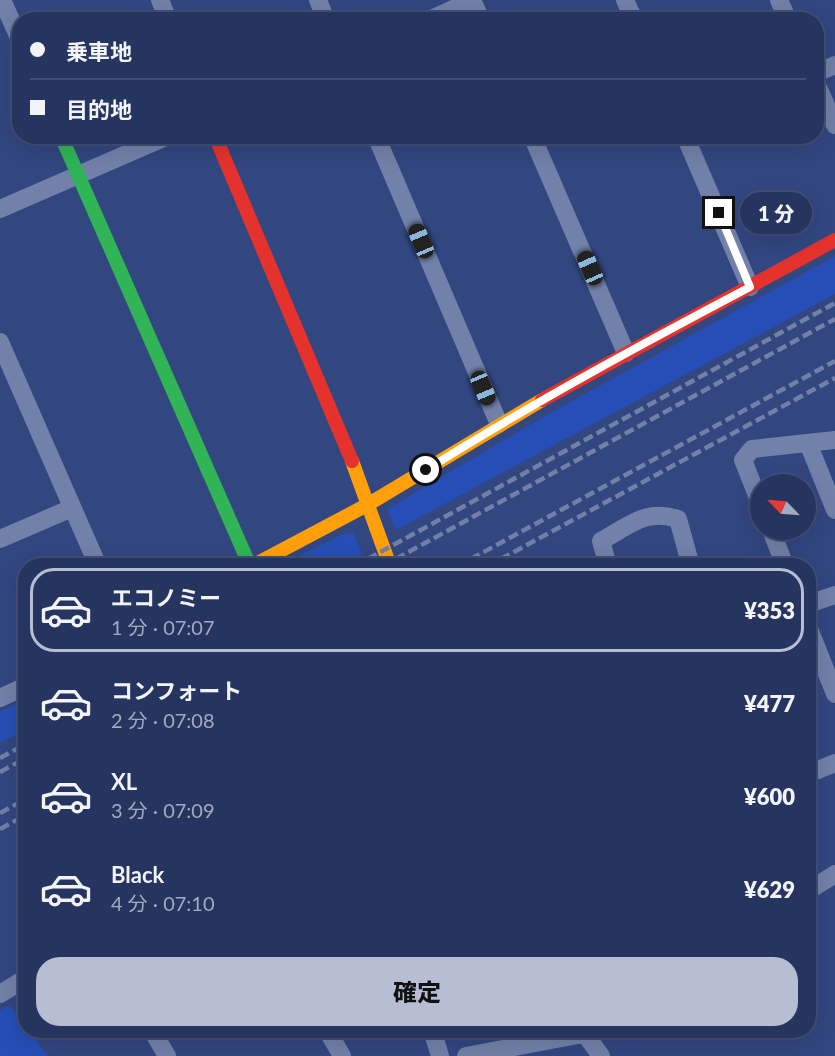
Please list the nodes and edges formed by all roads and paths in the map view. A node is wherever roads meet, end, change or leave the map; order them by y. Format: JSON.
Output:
{"nodes":[{"id":1,"x":2,"y":0,"type":"edge"},
{"id":2,"x":473,"y":0,"type":"edge"},
{"id":3,"x":447,"y":12,"type":"edge"},
{"id":4,"x":12,"y":22,"type":"edge"},
{"id":5,"x":824,"y":101,"type":"edge"},
{"id":6,"x":835,"y":125,"type":"edge"},
{"id":7,"x":65,"y":144,"type":"edge"},
{"id":8,"x":149,"y":144,"type":"edge"},
{"id":9,"x":218,"y":144,"type":"edge"},
{"id":10,"x":379,"y":144,"type":"edge"},
{"id":11,"x":535,"y":144,"type":"edge"},
{"id":12,"x":688,"y":144,"type":"edge"},
{"id":13,"x":78,"y":174,"type":"junction"},
{"id":14,"x":0,"y":209,"type":"edge"},
{"id":15,"x":835,"y":240,"type":"edge"},
{"id":16,"x":750,"y":287,"type":"junction"},
{"id":17,"x":0,"y":342,"type":"edge"},
{"id":18,"x":626,"y":353,"type":"junction"},
{"id":19,"x":6,"y":370,"type":"edge"},
{"id":20,"x":499,"y":424,"type":"junction"},
{"id":21,"x":835,"y":440,"type":"edge"},
{"id":22,"x":808,"y":443,"type":"junction"},
{"id":23,"x":750,"y":478,"type":"edge"},
{"id":24,"x":367,"y":505,"type":"junction"},
{"id":25,"x":72,"y":508,"type":"junction"},
{"id":26,"x":835,"y":510,"type":"edge"},
{"id":27,"x":0,"y":539,"type":"edge"},
{"id":28,"x":775,"y":540,"type":"edge"},
{"id":29,"x":94,"y":558,"type":"edge"},
{"id":30,"x":247,"y":558,"type":"edge"},
{"id":31,"x":266,"y":558,"type":"edge"},
{"id":32,"x":387,"y":558,"type":"edge"},
{"id":33,"x":606,"y":558,"type":"edge"},
{"id":34,"x":689,"y":558,"type":"edge"},
{"id":35,"x":782,"y":558,"type":"edge"},
{"id":36,"x":835,"y":595,"type":"edge"},
{"id":37,"x":816,"y":601,"type":"edge"},
{"id":38,"x":816,"y":658,"type":"edge"},
{"id":39,"x":18,"y":690,"type":"edge"},
{"id":40,"x":835,"y":694,"type":"edge"},
{"id":41,"x":0,"y":698,"type":"edge"},
{"id":42,"x":835,"y":763,"type":"edge"},
{"id":43,"x":816,"y":771,"type":"edge"},
{"id":44,"x":835,"y":874,"type":"edge"},
{"id":45,"x":816,"y":886,"type":"edge"},
{"id":46,"x":18,"y":983,"type":"edge"},
{"id":47,"x":0,"y":994,"type":"edge"},
{"id":48,"x":157,"y":1038,"type":"edge"},
{"id":49,"x":332,"y":1038,"type":"edge"},
{"id":50,"x":434,"y":1038,"type":"edge"},
{"id":51,"x":554,"y":1038,"type":"edge"},
{"id":52,"x":588,"y":1038,"type":"edge"},
{"id":53,"x":167,"y":1056,"type":"edge"},
{"id":54,"x":342,"y":1056,"type":"edge"},
{"id":55,"x":440,"y":1056,"type":"edge"},
{"id":56,"x":466,"y":1056,"type":"edge"},
{"id":57,"x":601,"y":1056,"type":"edge"}],
"edges":[{"from":1,"to":4,"type":"street"},
{"from":2,"to":3,"type":"street"},
{"from":5,"to":6,"type":"street"},
{"from":7,"to":13,"type":"street"},
{"from":8,"to":13,"type":"street"},
{"from":9,"to":24,"type":"street"},
{"from":10,"to":20,"type":"street"},
{"from":11,"to":18,"type":"street"},
{"from":12,"to":16,"type":"street"},
{"from":13,"to":14,"type":"street"},
{"from":13,"to":30,"type":"street"},
{"from":15,"to":16,"type":"street"},
{"from":16,"to":18,"type":"street"},
{"from":17,"to":19,"type":"street"},
{"from":18,"to":20,"type":"street"},
{"from":19,"to":25,"type":"street"},
{"from":20,"to":24,"type":"street"},
{"from":21,"to":22,"type":"street"},
{"from":22,"to":23,"type":"street"},
{"from":22,"to":26,"type":"street"},
{"from":24,"to":31,"type":"street"},
{"from":24,"to":32,"type":"street"},
{"from":25,"to":27,"type":"street"},
{"from":25,"to":29,"type":"street"},
{"from":28,"to":35,"type":"street"},
{"from":33,"to":34,"type":"street"},
{"from":36,"to":37,"type":"street"},
{"from":38,"to":40,"type":"street"},
{"from":39,"to":41,"type":"street"},
{"from":42,"to":43,"type":"street"},
{"from":44,"to":45,"type":"street"},
{"from":46,"to":47,"type":"street"},
{"from":48,"to":53,"type":"street"},
{"from":49,"to":54,"type":"street"},
{"from":50,"to":55,"type":"street"},
{"from":51,"to":56,"type":"street"},
{"from":52,"to":57,"type":"street"}]}
